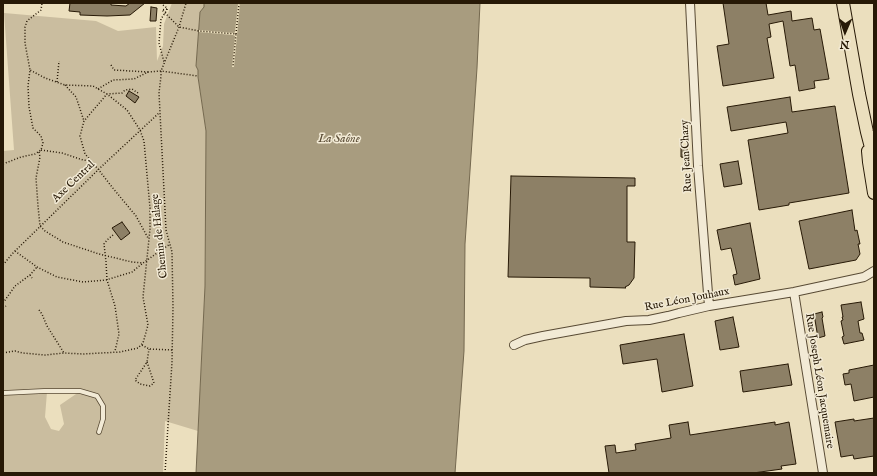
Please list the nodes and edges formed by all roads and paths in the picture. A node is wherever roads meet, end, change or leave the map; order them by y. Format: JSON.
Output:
{"nodes":[{"id":1,"x":42,"y":3,"type":"edge"},
{"id":2,"x":186,"y":3,"type":"edge"},
{"id":3,"x":690,"y":3,"type":"edge"},
{"id":4,"x":843,"y":3,"type":"edge"},
{"id":5,"x":239,"y":4,"type":"dead end"},
{"id":6,"x":163,"y":5,"type":"dead end"},
{"id":7,"x":167,"y":9,"type":"junction"},
{"id":8,"x":165,"y":13,"type":"junction"},
{"id":9,"x":179,"y":27,"type":"junction"},
{"id":10,"x":236,"y":34,"type":"junction"},
{"id":11,"x":59,"y":61,"type":"dead end"},
{"id":12,"x":164,"y":62,"type":"junction"},
{"id":13,"x":111,"y":65,"type":"dead end"},
{"id":14,"x":233,"y":66,"type":"dead end"},
{"id":15,"x":30,"y":70,"type":"junction"},
{"id":16,"x":161,"y":71,"type":"junction"},
{"id":17,"x":148,"y":72,"type":"junction"},
{"id":18,"x":198,"y":76,"type":"dead end"},
{"id":19,"x":57,"y":82,"type":"junction"},
{"id":20,"x":64,"y":85,"type":"junction"},
{"id":21,"x":98,"y":89,"type":"junction"},
{"id":22,"x":107,"y":94,"type":"junction"},
{"id":23,"x":138,"y":94,"type":"dead end"},
{"id":24,"x":159,"y":113,"type":"junction"},
{"id":25,"x":84,"y":121,"type":"junction"},
{"id":26,"x":140,"y":130,"type":"junction"},
{"id":27,"x":867,"y":132,"type":"junction"},
{"id":28,"x":41,"y":150,"type":"junction"},
{"id":29,"x":39,"y":152,"type":"junction"},
{"id":30,"x":874,"y":159,"type":"edge"},
{"id":31,"x":91,"y":161,"type":"junction"},
{"id":32,"x":3,"y":164,"type":"edge"},
{"id":33,"x":98,"y":169,"type":"junction"},
{"id":34,"x":874,"y":193,"type":"edge"},
{"id":35,"x":40,"y":226,"type":"junction"},
{"id":36,"x":113,"y":235,"type":"dead end"},
{"id":37,"x":149,"y":239,"type":"junction"},
{"id":38,"x":170,"y":244,"type":"junction"},
{"id":39,"x":15,"y":251,"type":"junction"},
{"id":40,"x":105,"y":256,"type":"junction"},
{"id":41,"x":3,"y":258,"type":"edge"},
{"id":42,"x":147,"y":261,"type":"junction"},
{"id":43,"x":6,"y":262,"type":"junction"},
{"id":44,"x":143,"y":263,"type":"junction"},
{"id":45,"x":3,"y":265,"type":"edge"},
{"id":46,"x":37,"y":267,"type":"junction"},
{"id":47,"x":874,"y":271,"type":"edge"},
{"id":48,"x":30,"y":275,"type":"junction"},
{"id":49,"x":864,"y":277,"type":"junction"},
{"id":50,"x":32,"y":278,"type":"dead end"},
{"id":51,"x":874,"y":279,"type":"edge"},
{"id":52,"x":107,"y":280,"type":"junction"},
{"id":53,"x":794,"y":292,"type":"junction"},
{"id":54,"x":3,"y":303,"type":"edge"},
{"id":55,"x":6,"y":306,"type":"dead end"},
{"id":56,"x":709,"y":306,"type":"junction"},
{"id":57,"x":3,"y":308,"type":"edge"},
{"id":58,"x":38,"y":310,"type":"dead end"},
{"id":59,"x":142,"y":345,"type":"junction"},
{"id":60,"x":514,"y":345,"type":"dead end"},
{"id":61,"x":149,"y":349,"type":"junction"},
{"id":62,"x":172,"y":350,"type":"junction"},
{"id":63,"x":115,"y":352,"type":"junction"},
{"id":64,"x":3,"y":353,"type":"edge"},
{"id":65,"x":64,"y":353,"type":"junction"},
{"id":66,"x":147,"y":362,"type":"junction"},
{"id":67,"x":3,"y":392,"type":"edge"},
{"id":68,"x":99,"y":432,"type":"dead end"},
{"id":69,"x":165,"y":473,"type":"edge"},
{"id":70,"x":823,"y":473,"type":"edge"}],
"edges":[{"from":1,"to":15,"type":"path"},
{"from":2,"to":9,"type":"path","name":"Chemin de Halage"},
{"from":3,"to":56,"type":"street","name":"Rue Jean Chazy"},
{"from":4,"to":27,"type":"main road"},
{"from":5,"to":10,"type":"path"},
{"from":6,"to":7,"type":"path"},
{"from":7,"to":8,"type":"path"},
{"from":7,"to":8,"type":"path"},
{"from":8,"to":9,"type":"path"},
{"from":8,"to":12,"type":"path"},
{"from":9,"to":10,"type":"path"},
{"from":9,"to":12,"type":"path","name":"Chemin de Halage"},
{"from":10,"to":14,"type":"path"},
{"from":11,"to":19,"type":"path"},
{"from":12,"to":16,"type":"path","name":"Chemin de Halage"},
{"from":13,"to":17,"type":"path"},
{"from":15,"to":19,"type":"path"},
{"from":15,"to":28,"type":"path"},
{"from":16,"to":17,"type":"path"},
{"from":16,"to":18,"type":"path"},
{"from":16,"to":24,"type":"path","name":"Chemin de Halage"},
{"from":17,"to":21,"type":"path"},
{"from":19,"to":20,"type":"path"},
{"from":20,"to":21,"type":"path"},
{"from":20,"to":25,"type":"path"},
{"from":21,"to":22,"type":"path"},
{"from":22,"to":23,"type":"path"},
{"from":22,"to":25,"type":"path"},
{"from":22,"to":26,"type":"path"},
{"from":24,"to":26,"type":"path","name":"Axe Central"},
{"from":24,"to":38,"type":"path","name":"Chemin de Halage"},
{"from":25,"to":31,"type":"path"},
{"from":26,"to":33,"type":"path","name":"Axe Central"},
{"from":26,"to":37,"type":"path"},
{"from":27,"to":30,"type":"main road"},
{"from":27,"to":34,"type":"main road"},
{"from":28,"to":29,"type":"path"},
{"from":28,"to":31,"type":"path"},
{"from":29,"to":32,"type":"path"},
{"from":29,"to":35,"type":"path"},
{"from":31,"to":33,"type":"path"},
{"from":33,"to":35,"type":"path","name":"Axe Central"},
{"from":33,"to":37,"type":"path"},
{"from":35,"to":39,"type":"path","name":"Axe Central"},
{"from":35,"to":40,"type":"path"},
{"from":36,"to":40,"type":"path"},
{"from":37,"to":42,"type":"path"},
{"from":38,"to":42,"type":"path"},
{"from":38,"to":62,"type":"path","name":"Chemin de Halage"},
{"from":39,"to":43,"type":"path","name":"Axe Central"},
{"from":39,"to":46,"type":"path"},
{"from":40,"to":44,"type":"path"},
{"from":40,"to":52,"type":"path"},
{"from":41,"to":43,"type":"path"},
{"from":42,"to":44,"type":"path"},
{"from":42,"to":59,"type":"path"},
{"from":43,"to":45,"type":"path","name":"Axe Central"},
{"from":44,"to":52,"type":"path"},
{"from":46,"to":48,"type":"path"},
{"from":46,"to":52,"type":"path"},
{"from":47,"to":49,"type":"street","name":"Rue Léon Jouhaux"},
{"from":48,"to":50,"type":"path"},
{"from":48,"to":54,"type":"path"},
{"from":49,"to":51,"type":"street","name":"Rue Léon Jouhaux"},
{"from":49,"to":53,"type":"street","name":"Rue Léon Jouhaux"},
{"from":52,"to":63,"type":"path"},
{"from":53,"to":56,"type":"street","name":"Rue Léon Jouhaux"},
{"from":53,"to":70,"type":"street","name":"Rue Joseph Léon Jacquemaire"},
{"from":55,"to":57,"type":"path"},
{"from":56,"to":60,"type":"street","name":"Rue Léon Jouhaux"},
{"from":58,"to":65,"type":"path"},
{"from":59,"to":61,"type":"path"},
{"from":59,"to":63,"type":"path"},
{"from":61,"to":62,"type":"path"},
{"from":61,"to":66,"type":"path"},
{"from":62,"to":69,"type":"path","name":"Chemin de Halage"},
{"from":63,"to":65,"type":"path"},
{"from":64,"to":65,"type":"path"},
{"from":66,"to":66,"type":"path"},
{"from":67,"to":68,"type":"lane"}]}
